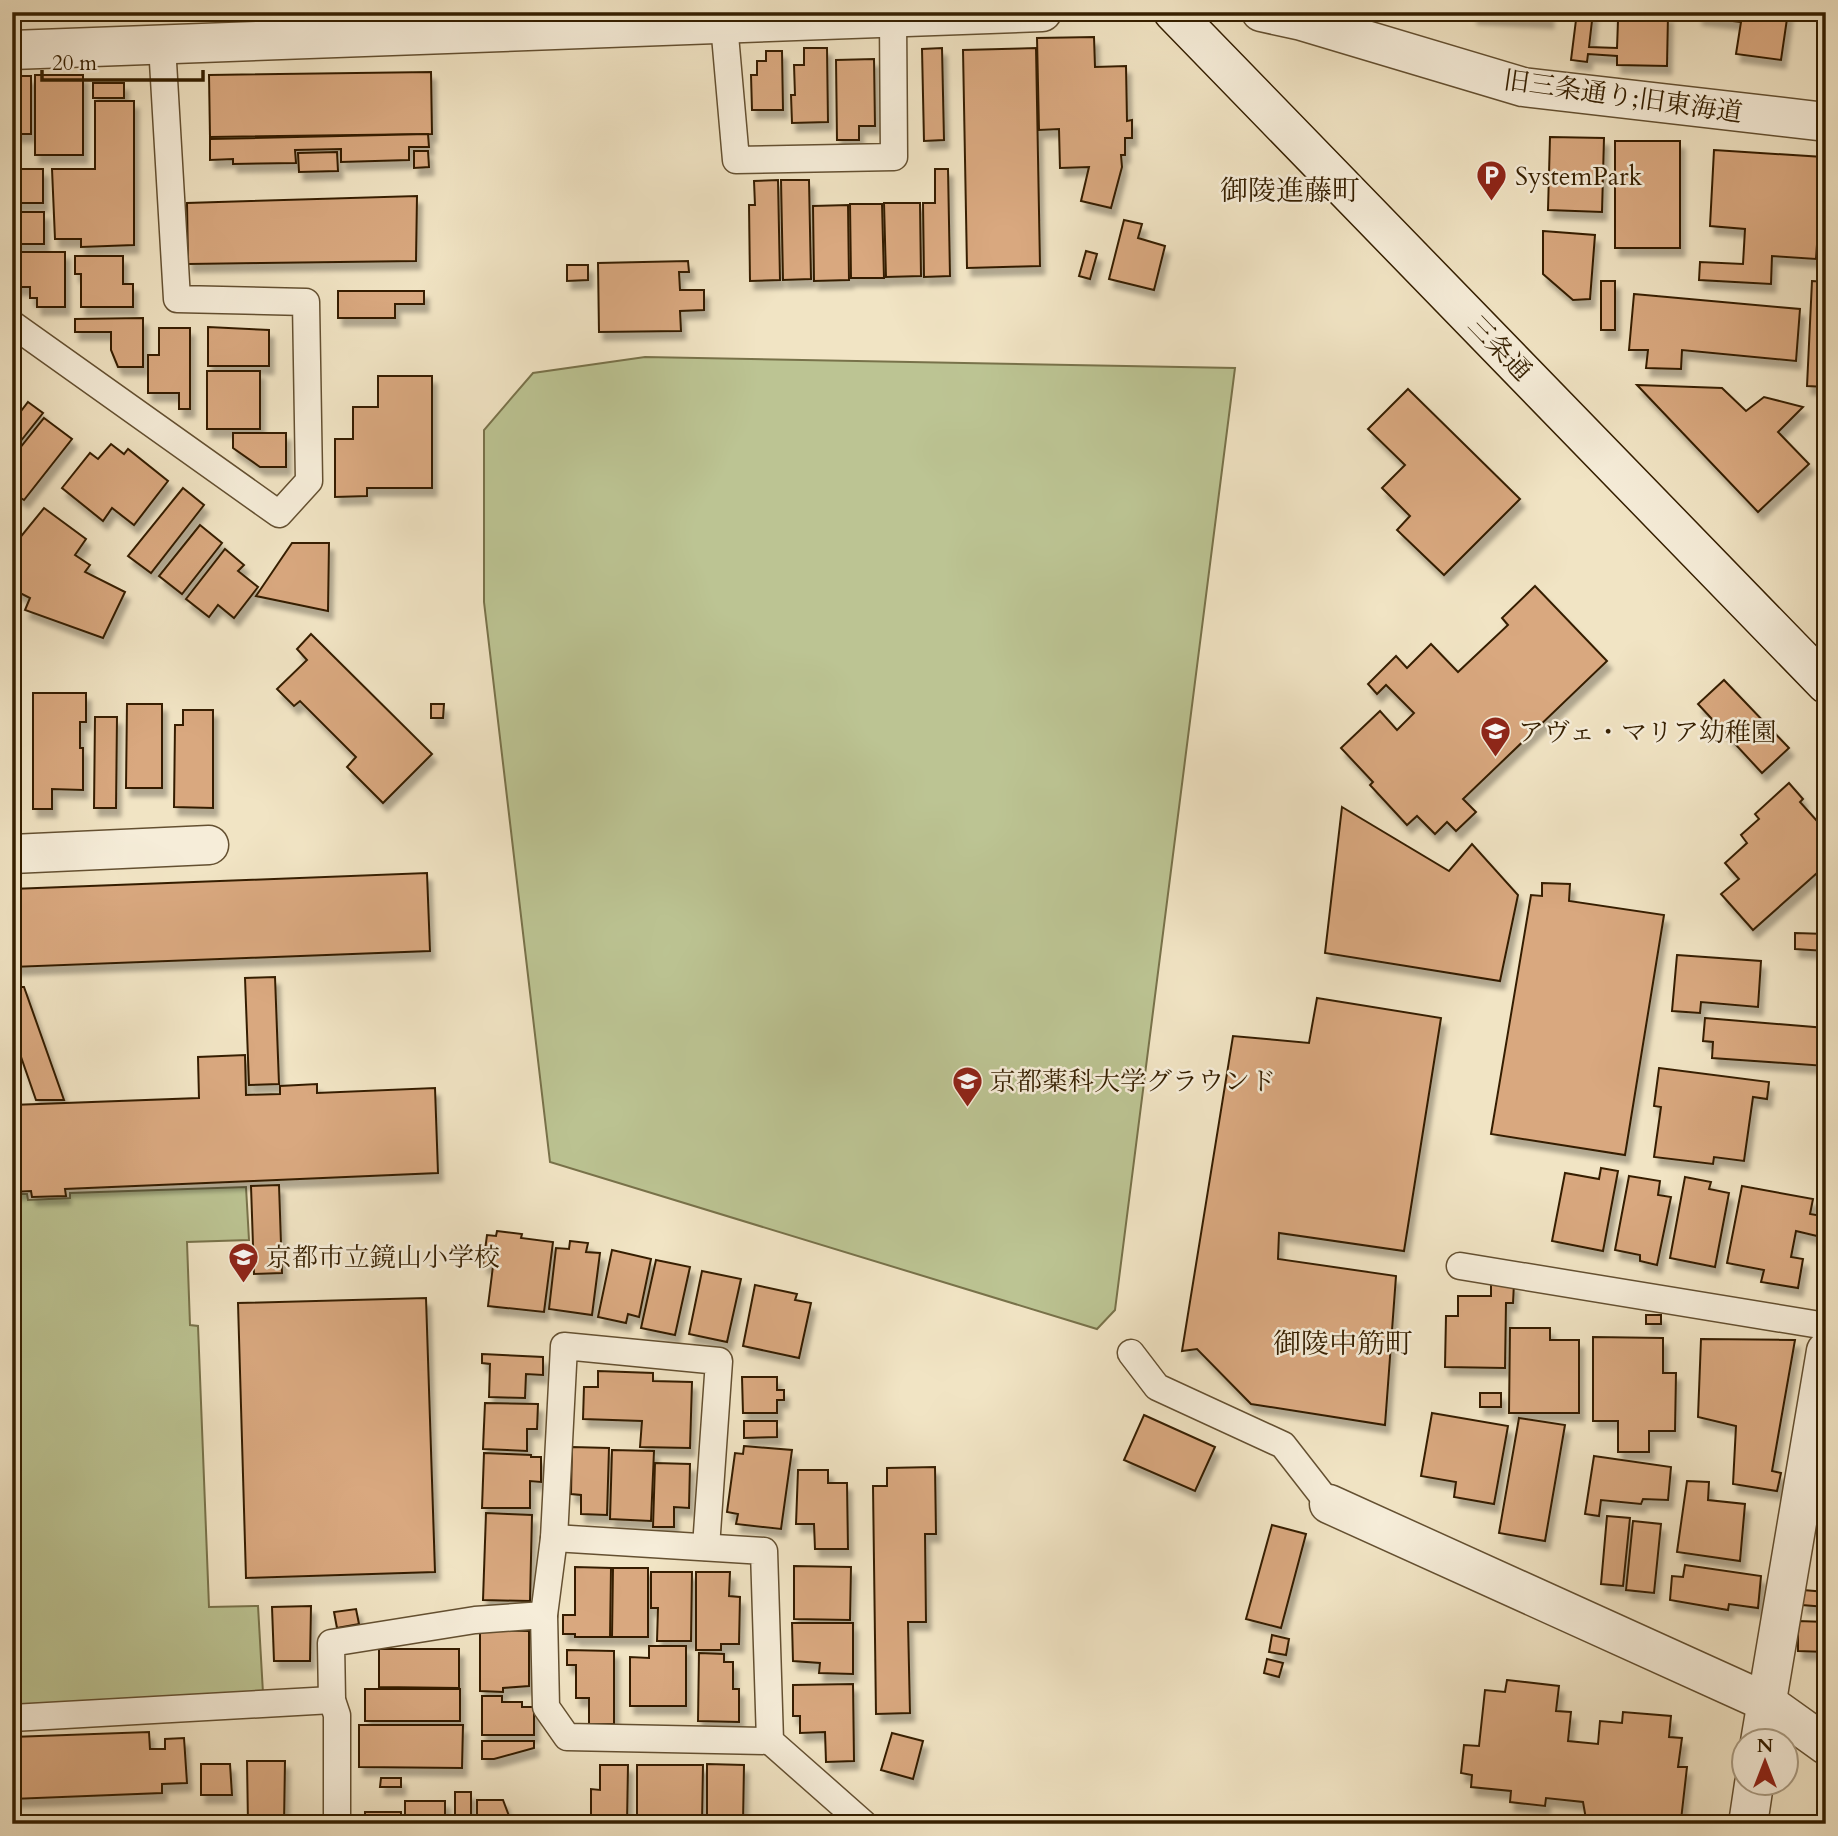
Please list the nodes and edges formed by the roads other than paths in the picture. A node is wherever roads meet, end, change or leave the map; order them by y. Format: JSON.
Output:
{"nodes":[{"id":1,"x":1042,"y":12,"type":"edge"},
{"id":2,"x":1173,"y":12,"type":"edge"},
{"id":3,"x":1261,"y":12,"type":"edge"},
{"id":4,"x":893,"y":18,"type":"junction"},
{"id":5,"x":724,"y":24,"type":"junction"},
{"id":6,"x":162,"y":45,"type":"junction"},
{"id":7,"x":12,"y":50,"type":"edge"},
{"id":8,"x":1826,"y":122,"type":"edge"},
{"id":9,"x":12,"y":324,"type":"edge"},
{"id":10,"x":1826,"y":684,"type":"edge"},
{"id":11,"x":209,"y":845,"type":"dead end"},
{"id":12,"x":12,"y":854,"type":"edge"},
{"id":13,"x":1460,"y":1266,"type":"dead end"},
{"id":14,"x":1826,"y":1326,"type":"edge"},
{"id":15,"x":1826,"y":1351,"type":"edge"},
{"id":16,"x":1131,"y":1353,"type":"dead end"},
{"id":17,"x":1814,"y":1493,"type":"edge"},
{"id":18,"x":1329,"y":1504,"type":"joint"},
{"id":19,"x":554,"y":1538,"type":"junction"},
{"id":20,"x":706,"y":1547,"type":"junction"},
{"id":21,"x":544,"y":1615,"type":"junction"},
{"id":22,"x":332,"y":1700,"type":"junction"},
{"id":23,"x":1766,"y":1702,"type":"junction"},
{"id":24,"x":12,"y":1718,"type":"edge"},
{"id":25,"x":1762,"y":1728,"type":"edge"},
{"id":26,"x":770,"y":1741,"type":"junction"},
{"id":27,"x":1826,"y":1745,"type":"edge"},
{"id":28,"x":1752,"y":1798,"type":"edge"},
{"id":29,"x":337,"y":1824,"type":"edge"},
{"id":30,"x":864,"y":1824,"type":"edge"},
{"id":31,"x":1748,"y":1824,"type":"edge"}],
"edges":[{"from":1,"to":4,"type":"street"},
{"from":2,"to":10,"type":"street","name":"三条通"},
{"from":3,"to":8,"type":"street","name":"旧三条通り;旧東海道"},
{"from":4,"to":5,"type":"street"},
{"from":4,"to":5,"type":"lane"},
{"from":5,"to":6,"type":"street"},
{"from":6,"to":7,"type":"street"},
{"from":6,"to":9,"type":"lane"},
{"from":11,"to":12,"type":"street"},
{"from":13,"to":14,"type":"lane"},
{"from":15,"to":17,"type":"street"},
{"from":16,"to":18,"type":"lane"},
{"from":17,"to":23,"type":"street"},
{"from":18,"to":23,"type":"street"},
{"from":19,"to":20,"type":"lane"},
{"from":19,"to":20,"type":"lane"},
{"from":19,"to":21,"type":"lane"},
{"from":20,"to":26,"type":"lane"},
{"from":21,"to":22,"type":"lane"},
{"from":21,"to":26,"type":"lane"},
{"from":22,"to":24,"type":"lane"},
{"from":22,"to":29,"type":"lane"},
{"from":23,"to":25,"type":"street"},
{"from":23,"to":27,"type":"street"},
{"from":26,"to":30,"type":"lane"},
{"from":28,"to":31,"type":"street"}]}
